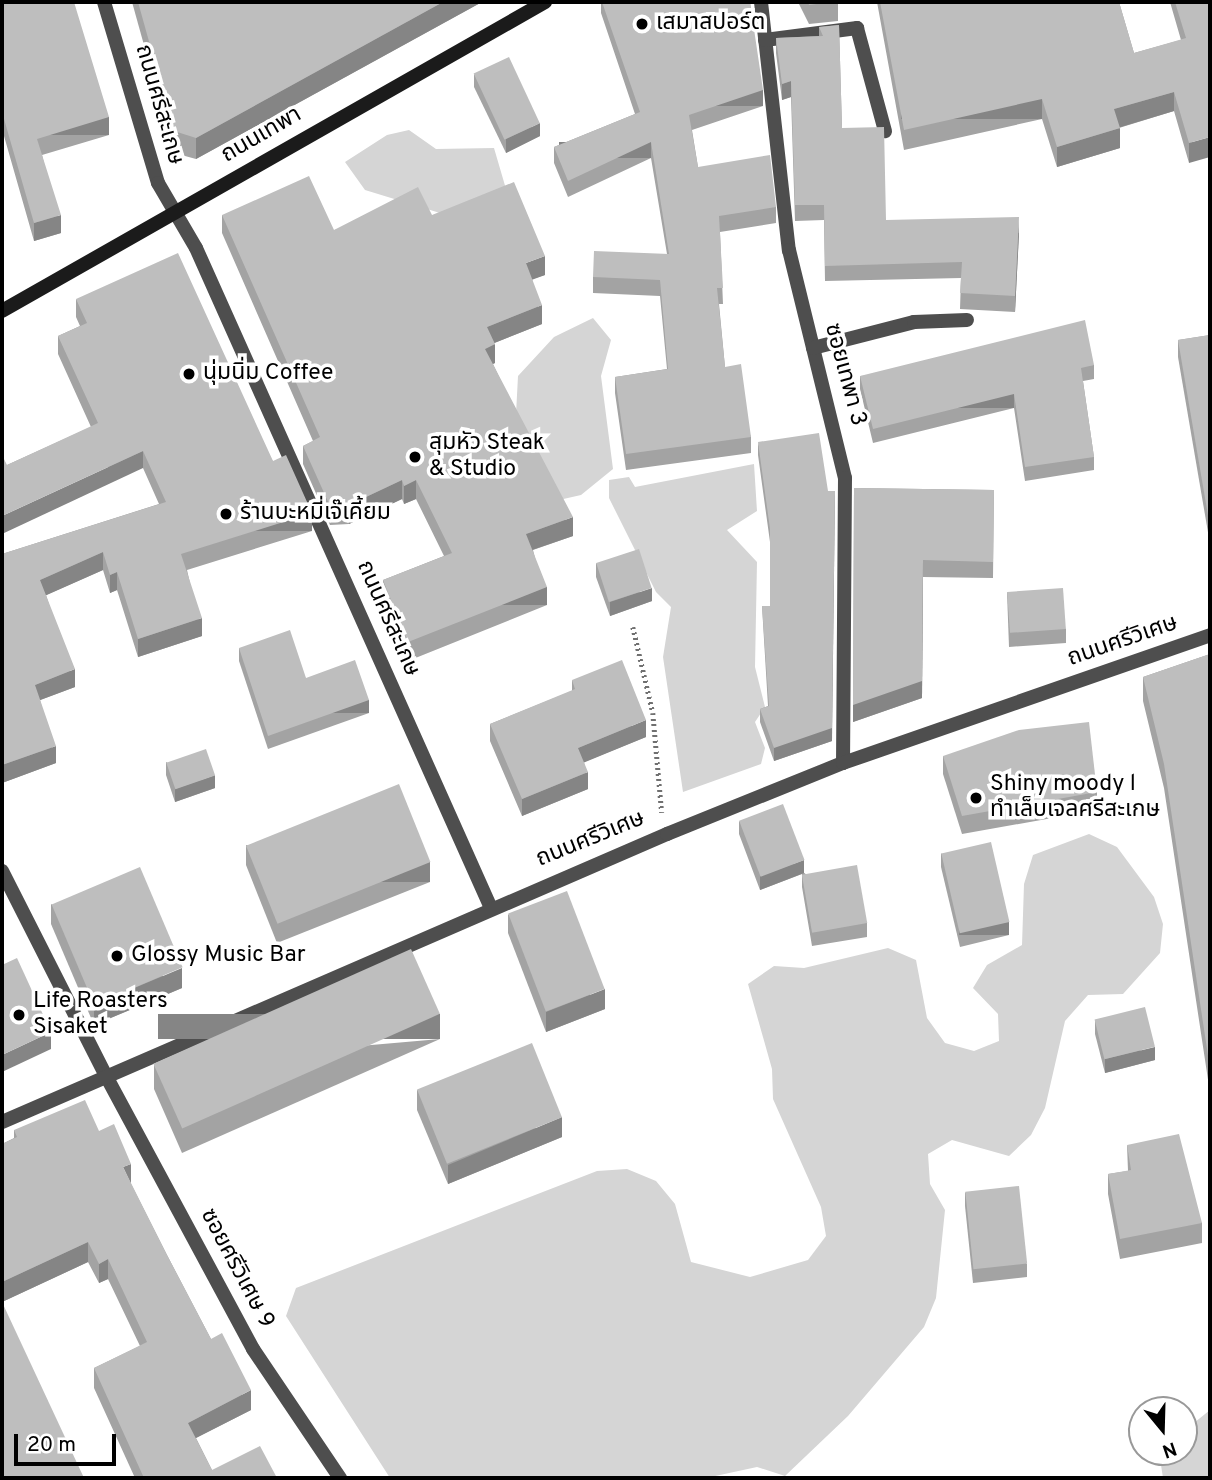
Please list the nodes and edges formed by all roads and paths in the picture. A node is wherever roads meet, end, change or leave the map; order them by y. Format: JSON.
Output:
{"nodes":[{"id":1,"x":104,"y":2,"type":"edge"},
{"id":2,"x":545,"y":2,"type":"edge"},
{"id":3,"x":761,"y":2,"type":"edge"},
{"id":4,"x":765,"y":40,"type":"junction"},
{"id":5,"x":885,"y":131,"type":"edge"},
{"id":6,"x":175,"y":212,"type":"junction"},
{"id":7,"x":2,"y":312,"type":"edge"},
{"id":8,"x":967,"y":320,"type":"dead end"},
{"id":9,"x":813,"y":348,"type":"junction"},
{"id":10,"x":633,"y":627,"type":"dead end"},
{"id":11,"x":1210,"y":635,"type":"edge"},
{"id":12,"x":843,"y":763,"type":"junction"},
{"id":13,"x":667,"y":834,"type":"junction"},
{"id":14,"x":2,"y":871,"type":"edge"},
{"id":15,"x":490,"y":906,"type":"junction"},
{"id":16,"x":105,"y":1074,"type":"junction"},
{"id":17,"x":2,"y":1122,"type":"edge"},
{"id":18,"x":340,"y":1478,"type":"edge"}],
"edges":[{"from":1,"to":6,"type":"street","name":"ถนนศรีสะเกษ"},
{"from":2,"to":6,"type":"main road","name":"ถนนเทพา"},
{"from":3,"to":4,"type":"street","name":"ซอยเทพา 3"},
{"from":4,"to":5,"type":"street"},
{"from":4,"to":9,"type":"street","name":"ซอยเทพา 3"},
{"from":6,"to":7,"type":"main road","name":"ถนนเทพา"},
{"from":6,"to":15,"type":"street","name":"ถนนศรีสะเกษ"},
{"from":8,"to":9,"type":"street"},
{"from":9,"to":12,"type":"street","name":"ซอยเทพา 3"},
{"from":10,"to":13,"type":"path"},
{"from":11,"to":12,"type":"street","name":"ถนนศรีวิเศษ"},
{"from":12,"to":13,"type":"street","name":"ถนนศรีวิเศษ"},
{"from":13,"to":15,"type":"street","name":"ถนนศรีวิเศษ"},
{"from":14,"to":16,"type":"street","name":"ซอยศรีวิเศษ 9"},
{"from":15,"to":16,"type":"street","name":"ถนนศรีวิเศษ"},
{"from":16,"to":17,"type":"street","name":"ถนนศรีวิเศษ"},
{"from":16,"to":18,"type":"street","name":"ซอยศรีวิเศษ 9"}]}
